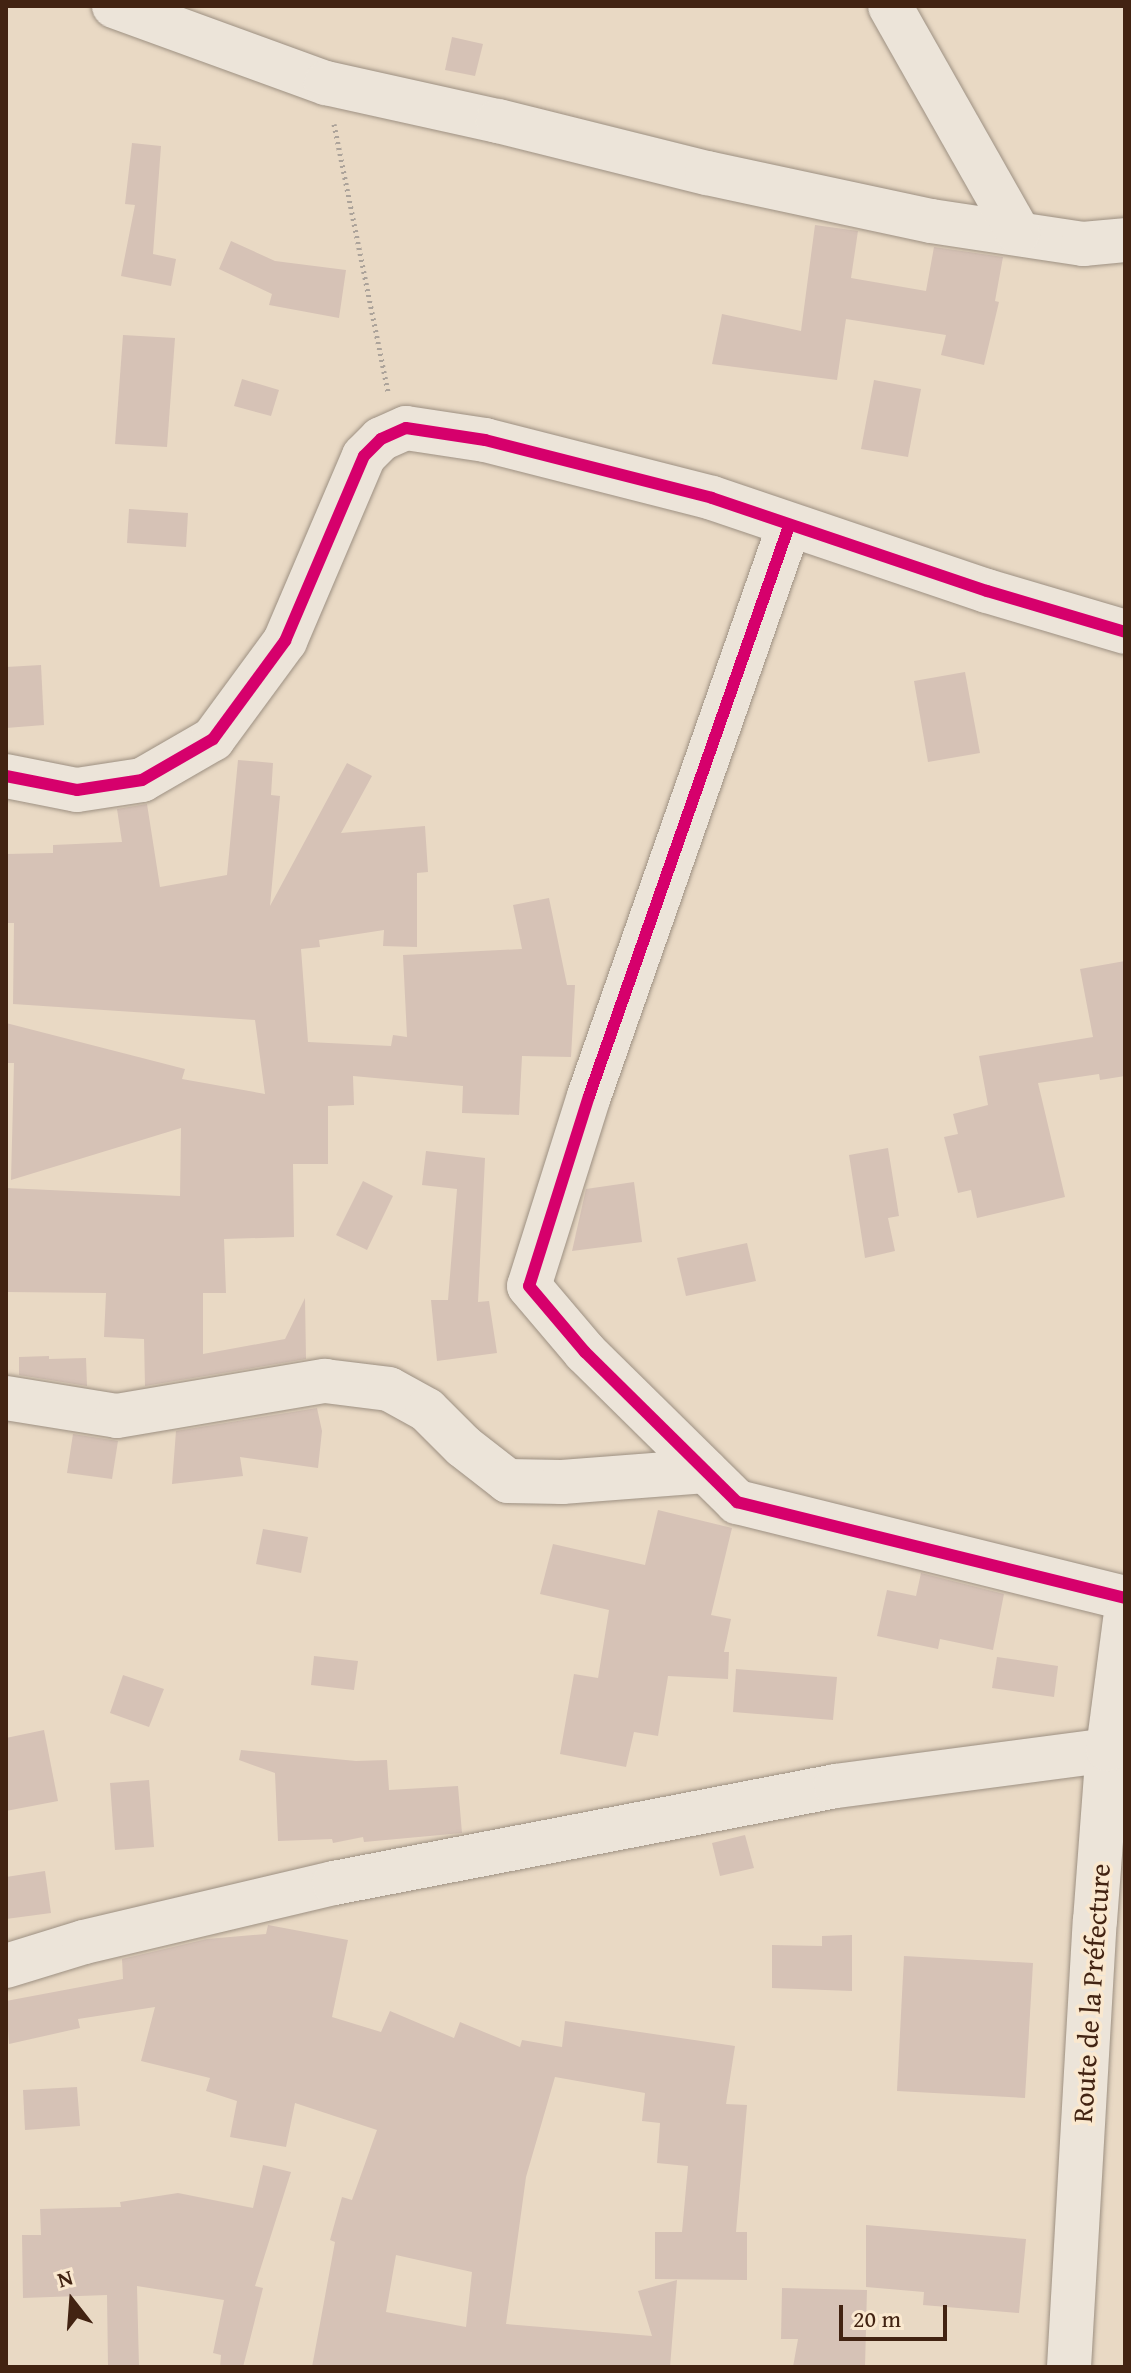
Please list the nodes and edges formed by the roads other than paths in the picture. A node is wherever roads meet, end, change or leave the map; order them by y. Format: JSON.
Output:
{"nodes":[{"id":1,"x":114,"y":6,"type":"edge"},
{"id":2,"x":890,"y":6,"type":"edge"},
{"id":3,"x":1018,"y":232,"type":"junction"},
{"id":4,"x":1125,"y":240,"type":"edge"},
{"id":5,"x":789,"y":526,"type":"junction"},
{"id":6,"x":1125,"y":632,"type":"edge"},
{"id":7,"x":6,"y":776,"type":"edge"},
{"id":8,"x":6,"y":1398,"type":"edge"},
{"id":9,"x":706,"y":1471,"type":"junction"},
{"id":10,"x":1125,"y":1598,"type":"edge"},
{"id":11,"x":1125,"y":1620,"type":"edge"},
{"id":12,"x":1116,"y":1748,"type":"edge"},
{"id":13,"x":6,"y":1966,"type":"edge"},
{"id":14,"x":1069,"y":2367,"type":"edge"}],
"edges":[{"from":1,"to":3,"type":"street"},
{"from":2,"to":3,"type":"street"},
{"from":3,"to":4,"type":"street"},
{"from":5,"to":6,"type":"street"},
{"from":5,"to":7,"type":"street"},
{"from":5,"to":9,"type":"street"},
{"from":8,"to":9,"type":"street"},
{"from":9,"to":10,"type":"street"},
{"from":11,"to":12,"type":"street","name":"Route de la Préfecture"},
{"from":12,"to":13,"type":"street"},
{"from":12,"to":14,"type":"street","name":"Route de la Préfecture"}]}
